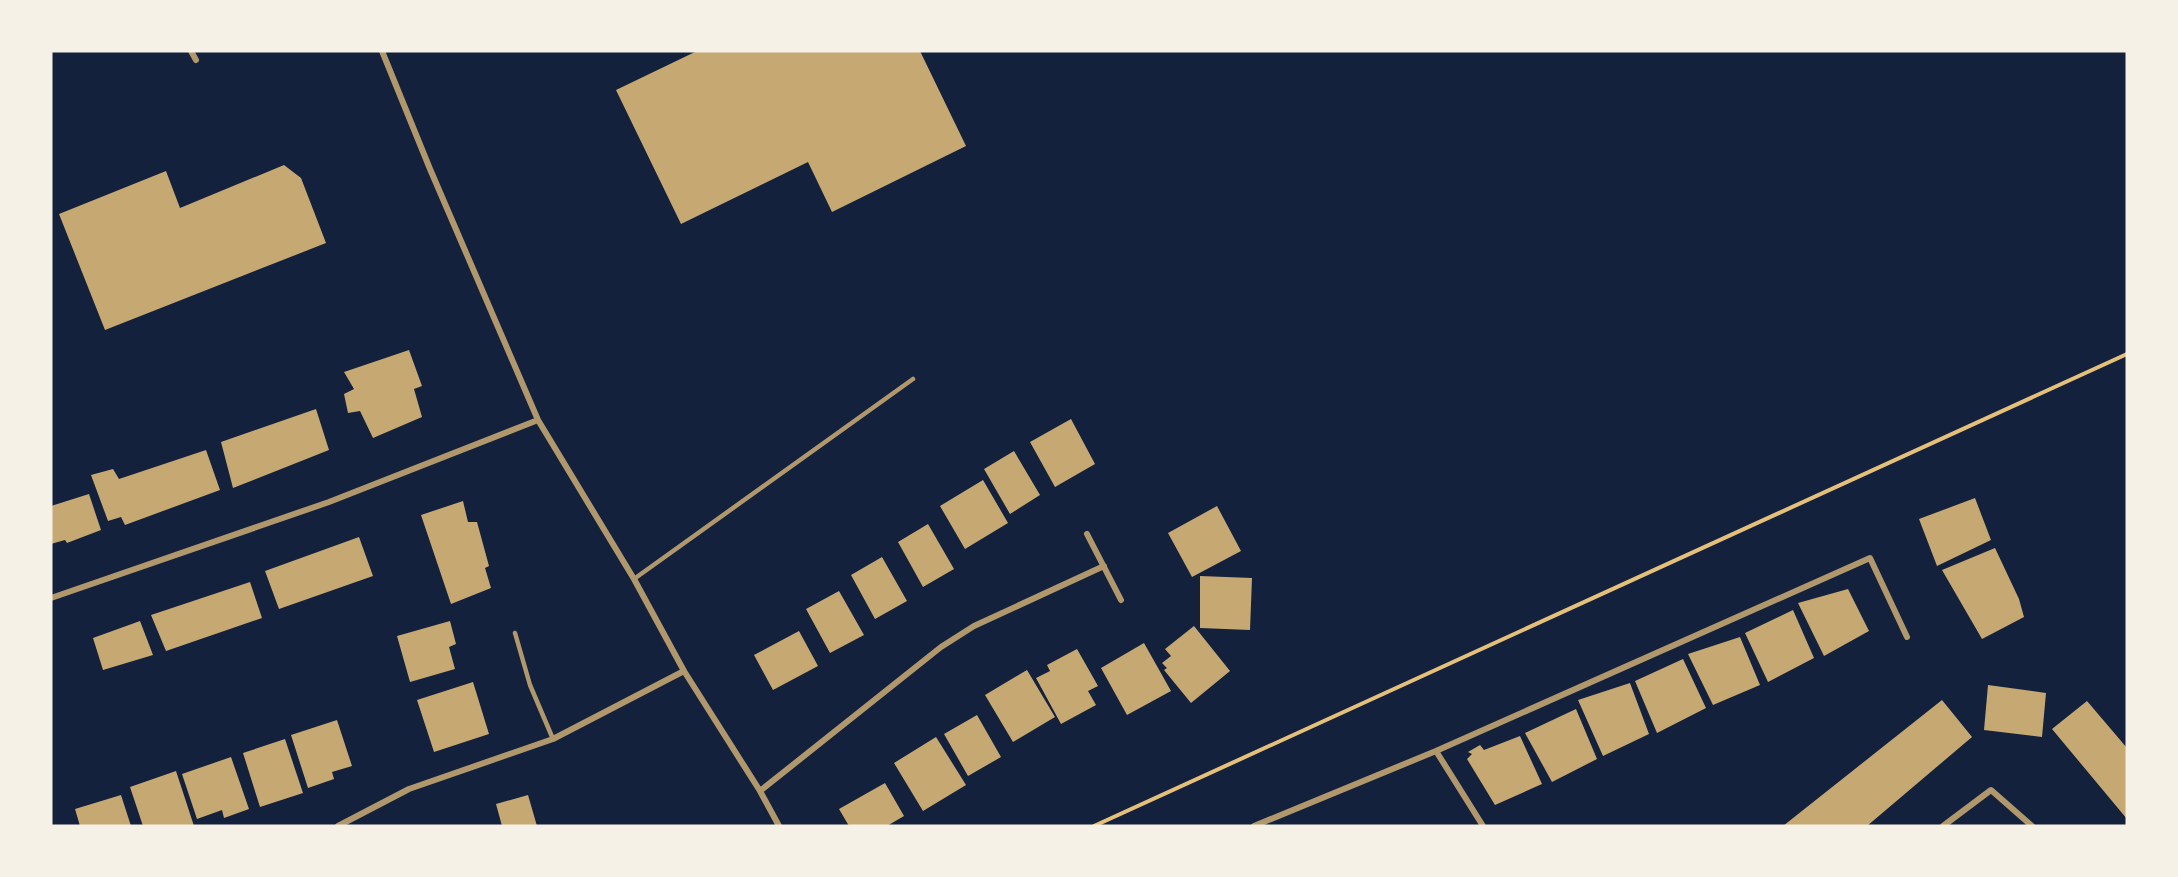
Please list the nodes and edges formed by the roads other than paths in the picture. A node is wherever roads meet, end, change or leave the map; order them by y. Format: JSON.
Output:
{"nodes":[{"id":1,"x":191,"y":51,"type":"edge"},
{"id":2,"x":382,"y":51,"type":"edge"},
{"id":3,"x":196,"y":60,"type":"dead end"},
{"id":4,"x":913,"y":379,"type":"dead end"},
{"id":5,"x":538,"y":420,"type":"junction"},
{"id":6,"x":1087,"y":534,"type":"dead end"},
{"id":7,"x":1104,"y":566,"type":"junction"},
{"id":8,"x":634,"y":579,"type":"junction"},
{"id":9,"x":51,"y":598,"type":"edge"},
{"id":10,"x":1121,"y":600,"type":"dead end"},
{"id":11,"x":515,"y":633,"type":"dead end"},
{"id":12,"x":1907,"y":638,"type":"dead end"},
{"id":13,"x":684,"y":671,"type":"junction"},
{"id":14,"x":553,"y":739,"type":"junction"},
{"id":15,"x":1436,"y":751,"type":"junction"},
{"id":16,"x":760,"y":791,"type":"junction"},
{"id":17,"x":338,"y":826,"type":"edge"},
{"id":18,"x":779,"y":826,"type":"edge"},
{"id":19,"x":1254,"y":826,"type":"edge"},
{"id":20,"x":1484,"y":826,"type":"edge"},
{"id":21,"x":1943,"y":826,"type":"edge"},
{"id":22,"x":2032,"y":826,"type":"edge"}],
"edges":[{"from":1,"to":3,"type":"street"},
{"from":2,"to":5,"type":"street"},
{"from":4,"to":8,"type":"lane"},
{"from":5,"to":8,"type":"street"},
{"from":5,"to":9,"type":"street"},
{"from":6,"to":7,"type":"street"},
{"from":7,"to":10,"type":"street"},
{"from":7,"to":16,"type":"street"},
{"from":8,"to":13,"type":"street"},
{"from":11,"to":14,"type":"lane"},
{"from":12,"to":15,"type":"street"},
{"from":13,"to":14,"type":"street"},
{"from":13,"to":16,"type":"street"},
{"from":14,"to":17,"type":"street"},
{"from":15,"to":19,"type":"street"},
{"from":15,"to":20,"type":"street"},
{"from":16,"to":18,"type":"street"},
{"from":21,"to":22,"type":"street"}]}
